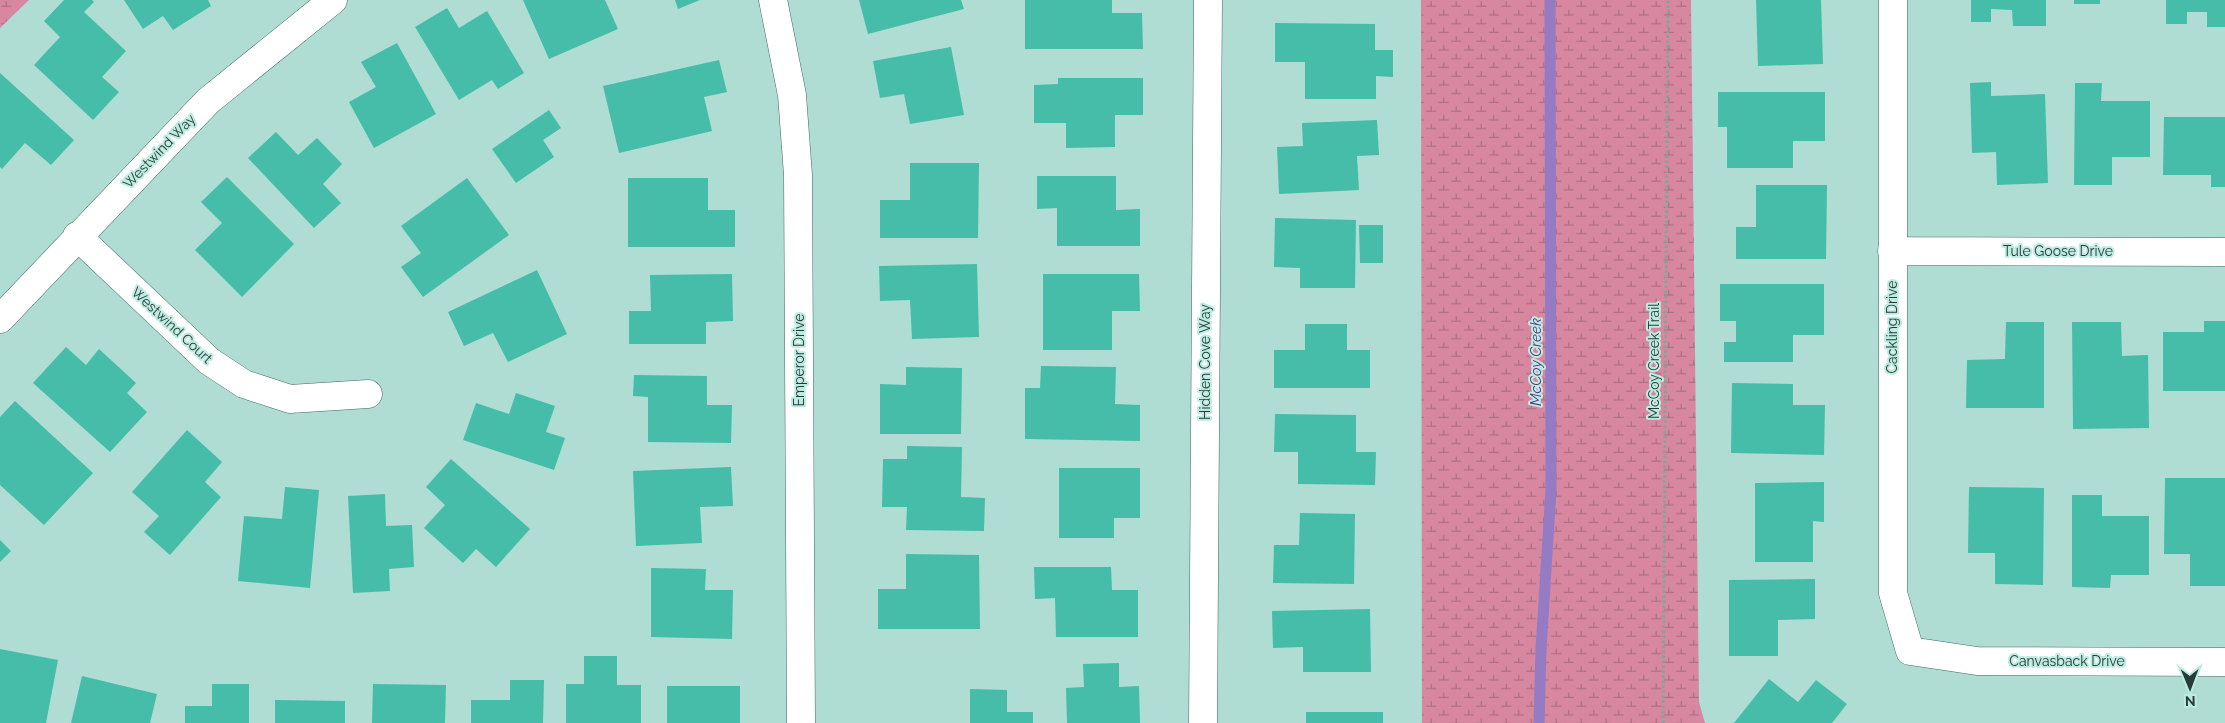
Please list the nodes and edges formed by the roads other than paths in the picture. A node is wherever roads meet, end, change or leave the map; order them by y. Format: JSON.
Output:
{"nodes":[{"id":1,"x":333,"y":0,"type":"edge"},
{"id":2,"x":773,"y":0,"type":"edge"},
{"id":3,"x":1208,"y":0,"type":"edge"},
{"id":4,"x":1893,"y":0,"type":"edge"},
{"id":5,"x":77,"y":236,"type":"junction"},
{"id":6,"x":1892,"y":251,"type":"junction"},
{"id":7,"x":2225,"y":252,"type":"edge"},
{"id":8,"x":0,"y":319,"type":"edge"},
{"id":9,"x":368,"y":394,"type":"dead end"},
{"id":10,"x":1910,"y":651,"type":"joint"},
{"id":11,"x":2225,"y":662,"type":"edge"},
{"id":12,"x":801,"y":723,"type":"edge"},
{"id":13,"x":1203,"y":723,"type":"edge"}],
"edges":[{"from":1,"to":5,"type":"street","name":"Westwind Way"},
{"from":2,"to":12,"type":"street","name":"Emperor Drive"},
{"from":3,"to":13,"type":"street","name":"Hidden Cove Way"},
{"from":4,"to":6,"type":"street","name":"Cackling Drive"},
{"from":5,"to":8,"type":"street","name":"Westwind Way"},
{"from":5,"to":9,"type":"street","name":"Westwind Court"},
{"from":6,"to":7,"type":"street","name":"Tule Goose Drive"},
{"from":6,"to":10,"type":"street","name":"Cackling Drive"},
{"from":10,"to":11,"type":"street","name":"Canvasback Drive"}]}
